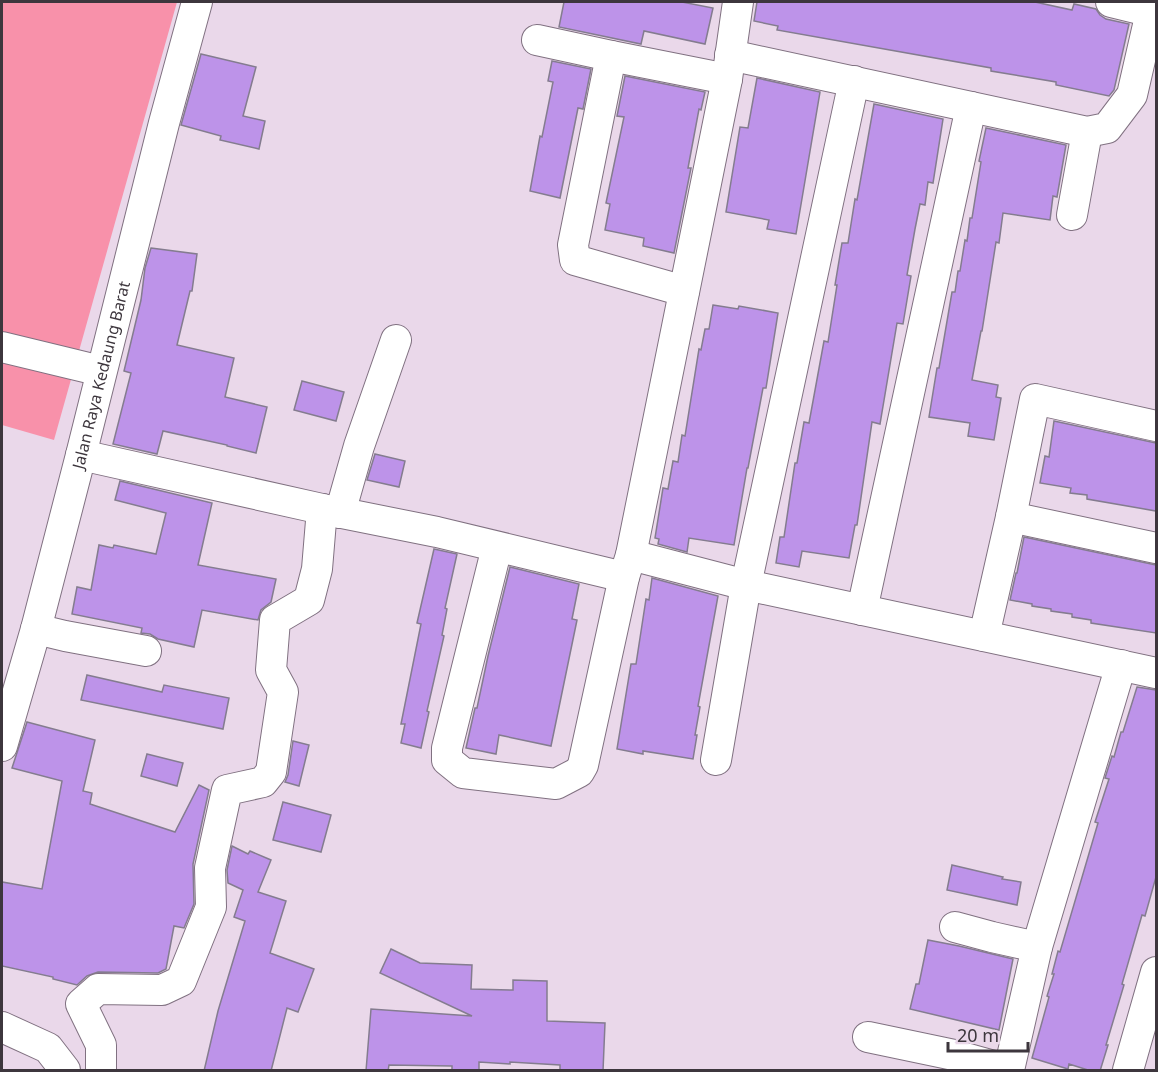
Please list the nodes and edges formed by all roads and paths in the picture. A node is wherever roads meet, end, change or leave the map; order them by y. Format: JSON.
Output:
{"nodes":[{"id":1,"x":197,"y":2,"type":"edge"},
{"id":2,"x":738,"y":2,"type":"edge"},
{"id":3,"x":1111,"y":2,"type":"edge"},
{"id":4,"x":1154,"y":13,"type":"edge"},
{"id":5,"x":537,"y":40,"type":"dead end"},
{"id":6,"x":611,"y":56,"type":"junction"},
{"id":7,"x":729,"y":67,"type":"junction"},
{"id":8,"x":854,"y":81,"type":"junction"},
{"id":9,"x":971,"y":107,"type":"junction"},
{"id":10,"x":1087,"y":132,"type":"junction"},
{"id":11,"x":1072,"y":215,"type":"dead end"},
{"id":12,"x":684,"y":291,"type":"junction"},
{"id":13,"x":396,"y":340,"type":"dead end"},
{"id":14,"x":2,"y":346,"type":"edge"},
{"id":15,"x":101,"y":371,"type":"junction"},
{"id":16,"x":1156,"y":426,"type":"edge"},
{"id":17,"x":81,"y":455,"type":"junction"},
{"id":18,"x":331,"y":511,"type":"junction"},
{"id":19,"x":1011,"y":517,"type":"junction"},
{"id":20,"x":497,"y":547,"type":"junction"},
{"id":21,"x":1156,"y":548,"type":"edge"},
{"id":22,"x":628,"y":566,"type":"junction"},
{"id":23,"x":746,"y":585,"type":"junction"},
{"id":24,"x":862,"y":610,"type":"junction"},
{"id":25,"x":36,"y":629,"type":"junction"},
{"id":26,"x":984,"y":636,"type":"junction"},
{"id":27,"x":146,"y":651,"type":"dead end"},
{"id":28,"x":1121,"y":666,"type":"junction"},
{"id":29,"x":1156,"y":674,"type":"edge"},
{"id":30,"x":2,"y":746,"type":"edge"},
{"id":31,"x":716,"y":760,"type":"dead end"},
{"id":32,"x":955,"y":927,"type":"dead end"},
{"id":33,"x":1037,"y":947,"type":"junction"},
{"id":34,"x":1156,"y":972,"type":"edge"},
{"id":35,"x":2,"y":1027,"type":"edge"},
{"id":36,"x":868,"y":1036,"type":"dead end"},
{"id":37,"x":65,"y":1071,"type":"edge"},
{"id":38,"x":101,"y":1071,"type":"edge"},
{"id":39,"x":1008,"y":1071,"type":"edge"},
{"id":40,"x":1128,"y":1071,"type":"edge"}],
"edges":[{"from":1,"to":15,"type":"street","name":"Jalan Raya Kedaung Barat"},
{"from":2,"to":7,"type":"street"},
{"from":3,"to":4,"type":"street"},
{"from":4,"to":10,"type":"street"},
{"from":5,"to":6,"type":"street"},
{"from":6,"to":7,"type":"street"},
{"from":6,"to":12,"type":"street"},
{"from":7,"to":8,"type":"street"},
{"from":7,"to":12,"type":"street"},
{"from":8,"to":9,"type":"street"},
{"from":8,"to":23,"type":"street"},
{"from":9,"to":10,"type":"street"},
{"from":9,"to":24,"type":"street"},
{"from":10,"to":11,"type":"street"},
{"from":12,"to":22,"type":"street"},
{"from":13,"to":18,"type":"street"},
{"from":14,"to":15,"type":"street"},
{"from":15,"to":17,"type":"street","name":"Jalan Raya Kedaung Barat"},
{"from":16,"to":19,"type":"street"},
{"from":17,"to":18,"type":"street"},
{"from":17,"to":25,"type":"street","name":"Jalan Raya Kedaung Barat"},
{"from":18,"to":20,"type":"street"},
{"from":18,"to":38,"type":"street"},
{"from":19,"to":21,"type":"street"},
{"from":19,"to":26,"type":"street"},
{"from":20,"to":22,"type":"street"},
{"from":20,"to":22,"type":"street"},
{"from":22,"to":23,"type":"street"},
{"from":23,"to":24,"type":"street"},
{"from":23,"to":31,"type":"street"},
{"from":24,"to":26,"type":"street"},
{"from":25,"to":27,"type":"street"},
{"from":25,"to":30,"type":"street","name":"Jalan Raya Kedaung Barat"},
{"from":26,"to":28,"type":"street"},
{"from":28,"to":29,"type":"street"},
{"from":28,"to":33,"type":"street"},
{"from":32,"to":33,"type":"street"},
{"from":33,"to":39,"type":"street"},
{"from":34,"to":40,"type":"street"},
{"from":35,"to":37,"type":"street"},
{"from":36,"to":39,"type":"street"}]}
